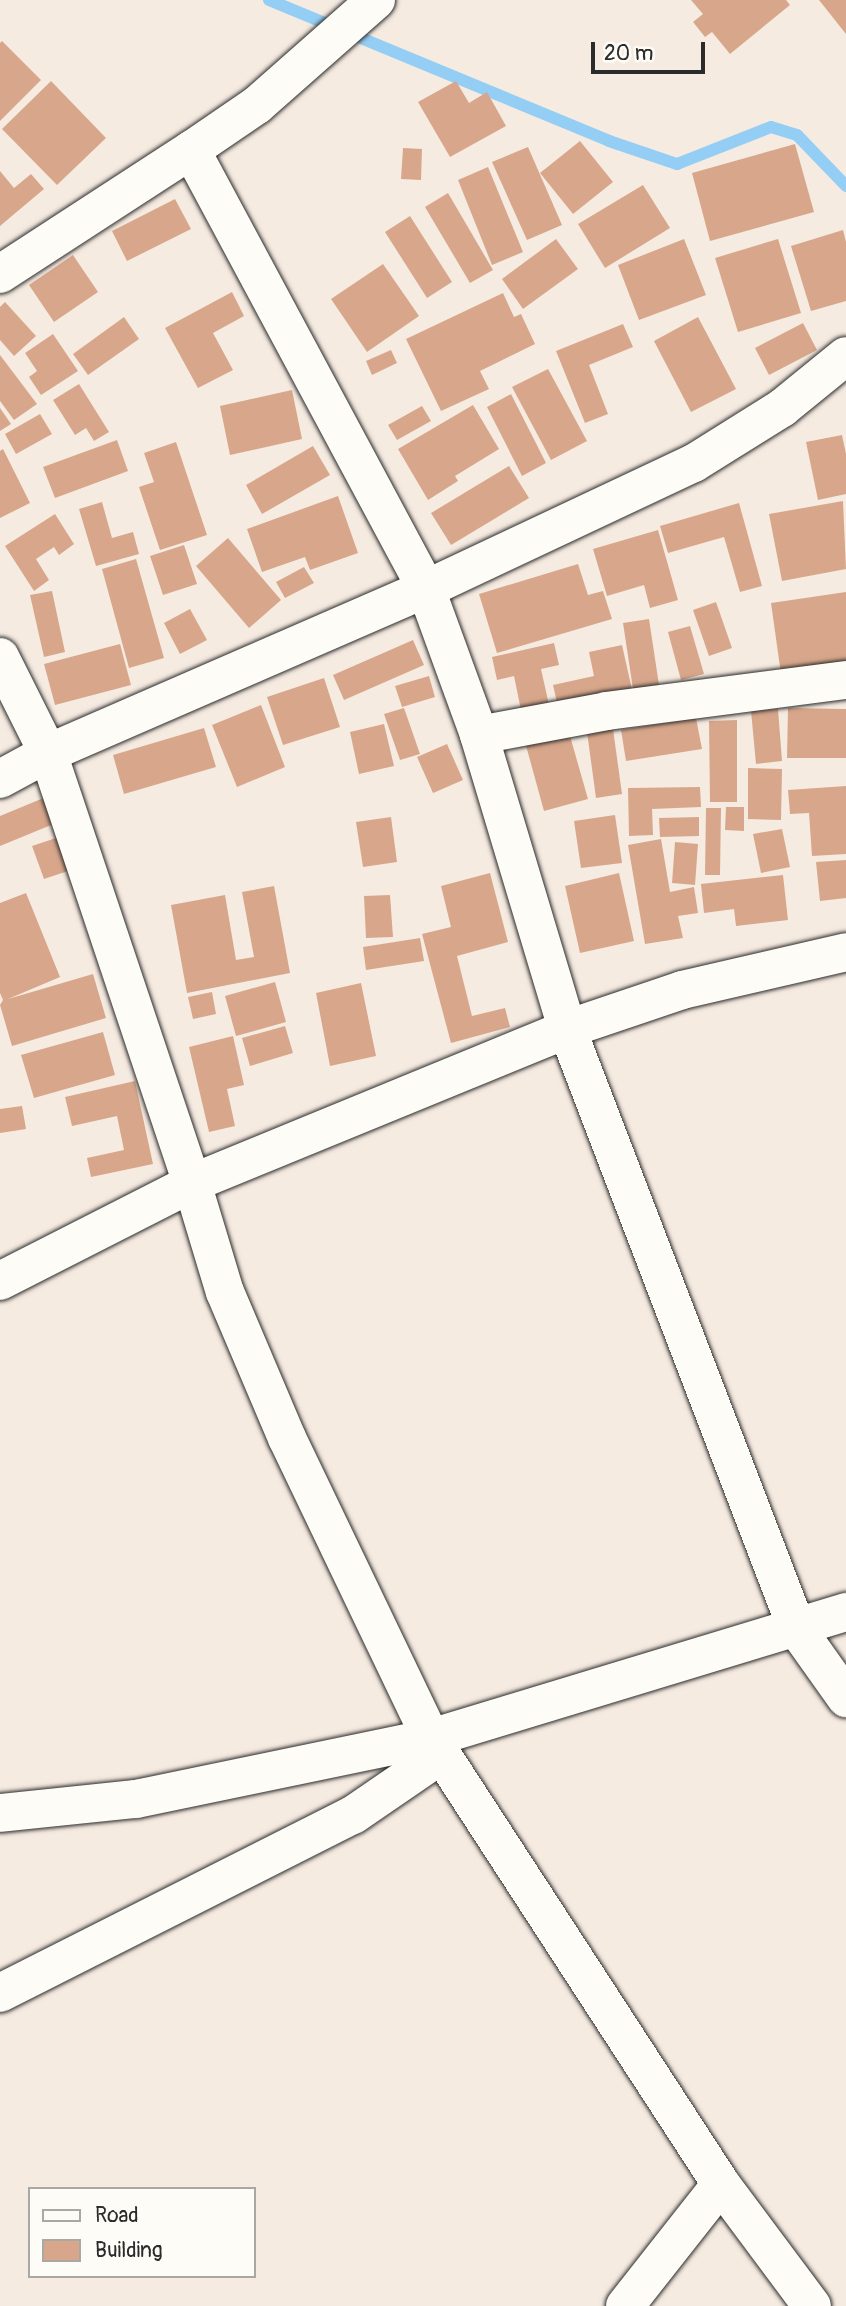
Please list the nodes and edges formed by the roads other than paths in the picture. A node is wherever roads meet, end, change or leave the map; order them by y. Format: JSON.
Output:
{"nodes":[{"id":1,"x":372,"y":3,"type":"edge"},
{"id":2,"x":191,"y":150,"type":"junction"},
{"id":3,"x":0,"y":274,"type":"edge"},
{"id":4,"x":846,"y":356,"type":"edge"},
{"id":5,"x":426,"y":589,"type":"junction"},
{"id":6,"x":0,"y":657,"type":"edge"},
{"id":7,"x":846,"y":680,"type":"edge"},
{"id":8,"x":479,"y":735,"type":"junction"},
{"id":9,"x":48,"y":752,"type":"junction"},
{"id":10,"x":0,"y":779,"type":"edge"},
{"id":11,"x":846,"y":952,"type":"edge"},
{"id":12,"x":567,"y":1029,"type":"junction"},
{"id":13,"x":192,"y":1183,"type":"junction"},
{"id":14,"x":0,"y":1281,"type":"edge"},
{"id":15,"x":846,"y":1612,"type":"edge"},
{"id":16,"x":797,"y":1629,"type":"junction"},
{"id":17,"x":846,"y":1698,"type":"edge"},
{"id":18,"x":436,"y":1746,"type":"junction"},
{"id":19,"x":0,"y":1813,"type":"edge"},
{"id":20,"x":0,"y":1993,"type":"edge"},
{"id":21,"x":720,"y":2184,"type":"junction"},
{"id":22,"x":625,"y":2306,"type":"edge"},
{"id":23,"x":812,"y":2306,"type":"edge"}],
"edges":[{"from":1,"to":2,"type":"street"},
{"from":2,"to":3,"type":"street"},
{"from":2,"to":5,"type":"street"},
{"from":4,"to":5,"type":"street"},
{"from":5,"to":8,"type":"street"},
{"from":5,"to":9,"type":"street"},
{"from":6,"to":9,"type":"street"},
{"from":7,"to":8,"type":"street"},
{"from":8,"to":12,"type":"street"},
{"from":9,"to":10,"type":"street"},
{"from":9,"to":13,"type":"street"},
{"from":11,"to":12,"type":"street"},
{"from":12,"to":13,"type":"street"},
{"from":12,"to":16,"type":"street"},
{"from":13,"to":14,"type":"street"},
{"from":13,"to":18,"type":"street"},
{"from":15,"to":16,"type":"street"},
{"from":16,"to":17,"type":"street"},
{"from":16,"to":18,"type":"street"},
{"from":18,"to":19,"type":"street"},
{"from":18,"to":20,"type":"street"},
{"from":18,"to":21,"type":"street"},
{"from":21,"to":22,"type":"street"},
{"from":21,"to":23,"type":"street"}]}
